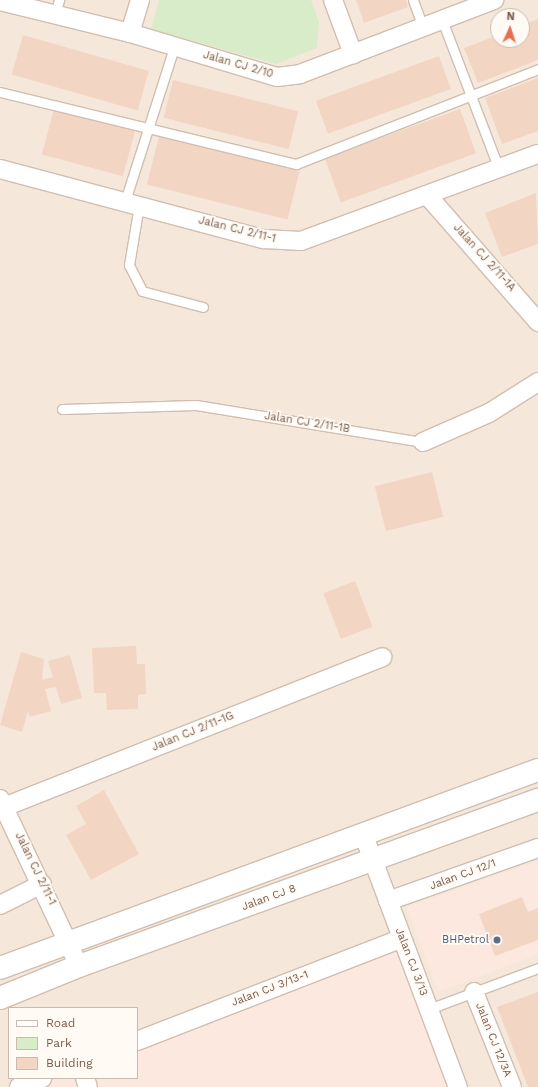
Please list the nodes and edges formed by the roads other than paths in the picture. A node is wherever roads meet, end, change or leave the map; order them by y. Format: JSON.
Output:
{"nodes":[{"id":1,"x":140,"y":0,"type":"edge"},
{"id":2,"x":333,"y":0,"type":"edge"},
{"id":3,"x":413,"y":0,"type":"edge"},
{"id":4,"x":494,"y":0,"type":"edge"},
{"id":5,"x":0,"y":1,"type":"edge"},
{"id":6,"x":57,"y":7,"type":"edge"},
{"id":7,"x":442,"y":20,"type":"junction"},
{"id":8,"x":423,"y":27,"type":"junction"},
{"id":9,"x":130,"y":33,"type":"junction"},
{"id":10,"x":174,"y":47,"type":"junction"},
{"id":11,"x":353,"y":54,"type":"junction"},
{"id":12,"x":538,"y":69,"type":"edge"},
{"id":13,"x":0,"y":92,"type":"edge"},
{"id":14,"x":471,"y":94,"type":"junction"},
{"id":15,"x":147,"y":130,"type":"junction"},
{"id":16,"x":538,"y":154,"type":"edge"},
{"id":17,"x":0,"y":169,"type":"edge"},
{"id":18,"x":499,"y":169,"type":"junction"},
{"id":19,"x":427,"y":195,"type":"junction"},
{"id":20,"x":132,"y":203,"type":"junction"},
{"id":21,"x":203,"y":307,"type":"dead end"},
{"id":22,"x":538,"y":322,"type":"edge"},
{"id":23,"x":538,"y":382,"type":"edge"},
{"id":24,"x":62,"y":409,"type":"dead end"},
{"id":25,"x":423,"y":442,"type":"joint"},
{"id":26,"x":382,"y":657,"type":"dead end"},
{"id":27,"x":538,"y":770,"type":"edge"},
{"id":28,"x":538,"y":800,"type":"edge"},
{"id":29,"x":2,"y":803,"type":"edge"},
{"id":30,"x":364,"y":836,"type":"junction"},
{"id":31,"x":538,"y":848,"type":"edge"},
{"id":32,"x":373,"y":861,"type":"junction"},
{"id":33,"x":42,"y":884,"type":"junction"},
{"id":34,"x":388,"y":901,"type":"junction"},
{"id":35,"x":0,"y":905,"type":"edge"},
{"id":36,"x":402,"y":938,"type":"junction"},
{"id":37,"x":68,"y":940,"type":"junction"},
{"id":38,"x":79,"y":966,"type":"junction"},
{"id":39,"x":0,"y":968,"type":"edge"},
{"id":40,"x":538,"y":968,"type":"edge"},
{"id":41,"x":474,"y":992,"type":"junction"},
{"id":42,"x":0,"y":998,"type":"edge"},
{"id":43,"x":429,"y":1009,"type":"junction"},
{"id":44,"x":138,"y":1041,"type":"edge"},
{"id":45,"x":39,"y":1079,"type":"edge"},
{"id":46,"x":19,"y":1087,"type":"edge"},
{"id":47,"x":458,"y":1087,"type":"edge"},
{"id":48,"x":512,"y":1087,"type":"edge"}],
"edges":[{"from":1,"to":9,"type":"street"},
{"from":2,"to":11,"type":"street"},
{"from":3,"to":8,"type":"lane"},
{"from":4,"to":7,"type":"street","name":"Jalan CJ 2/10"},
{"from":5,"to":6,"type":"street","name":"Jalan CJ 2/10"},
{"from":6,"to":9,"type":"street","name":"Jalan CJ 2/10"},
{"from":7,"to":8,"type":"street","name":"Jalan CJ 2/10"},
{"from":7,"to":14,"type":"lane"},
{"from":8,"to":11,"type":"street","name":"Jalan CJ 2/10"},
{"from":9,"to":10,"type":"street","name":"Jalan CJ 2/10"},
{"from":10,"to":11,"type":"street","name":"Jalan CJ 2/10"},
{"from":10,"to":15,"type":"lane"},
{"from":12,"to":14,"type":"lane"},
{"from":13,"to":15,"type":"lane"},
{"from":14,"to":15,"type":"lane"},
{"from":14,"to":18,"type":"lane"},
{"from":15,"to":20,"type":"lane"},
{"from":16,"to":18,"type":"street","name":"Jalan CJ 2/11-1"},
{"from":17,"to":20,"type":"street","name":"Jalan CJ 2/11-1"},
{"from":18,"to":19,"type":"street","name":"Jalan CJ 2/11-1"},
{"from":19,"to":20,"type":"street","name":"Jalan CJ 2/11-1"},
{"from":19,"to":22,"type":"street","name":"Jalan CJ 2/11-1A"},
{"from":20,"to":21,"type":"lane"},
{"from":23,"to":25,"type":"street","name":"Jalan CJ 2/11-1B"},
{"from":24,"to":25,"type":"lane","name":"Jalan CJ 2/11-1B"},
{"from":26,"to":29,"type":"street","name":"Jalan CJ 2/11-1G"},
{"from":27,"to":30,"type":"street"},
{"from":28,"to":32,"type":"street","name":"Jalan CJ 8"},
{"from":29,"to":33,"type":"street","name":"Jalan CJ 2/11-1"},
{"from":30,"to":32,"type":"street","name":"Jalan CJ 3/13"},
{"from":30,"to":37,"type":"street"},
{"from":31,"to":34,"type":"street","name":"Jalan CJ 12/1"},
{"from":32,"to":34,"type":"street","name":"Jalan CJ 3/13"},
{"from":32,"to":38,"type":"street","name":"Jalan CJ 8"},
{"from":33,"to":35,"type":"street"},
{"from":33,"to":37,"type":"street","name":"Jalan CJ 2/11-1"},
{"from":34,"to":36,"type":"street","name":"Jalan CJ 3/13"},
{"from":36,"to":43,"type":"street","name":"Jalan CJ 3/13"},
{"from":36,"to":44,"type":"street","name":"Jalan CJ 3/13-1"},
{"from":37,"to":38,"type":"street","name":"Jalan CJ 2/11-1"},
{"from":37,"to":39,"type":"street"},
{"from":38,"to":42,"type":"street","name":"Jalan CJ 8"},
{"from":40,"to":41,"type":"lane"},
{"from":41,"to":43,"type":"lane"},
{"from":41,"to":48,"type":"street","name":"Jalan CJ 12/3A"},
{"from":43,"to":47,"type":"street","name":"Jalan CJ 3/13"},
{"from":45,"to":46,"type":"street"}]}
